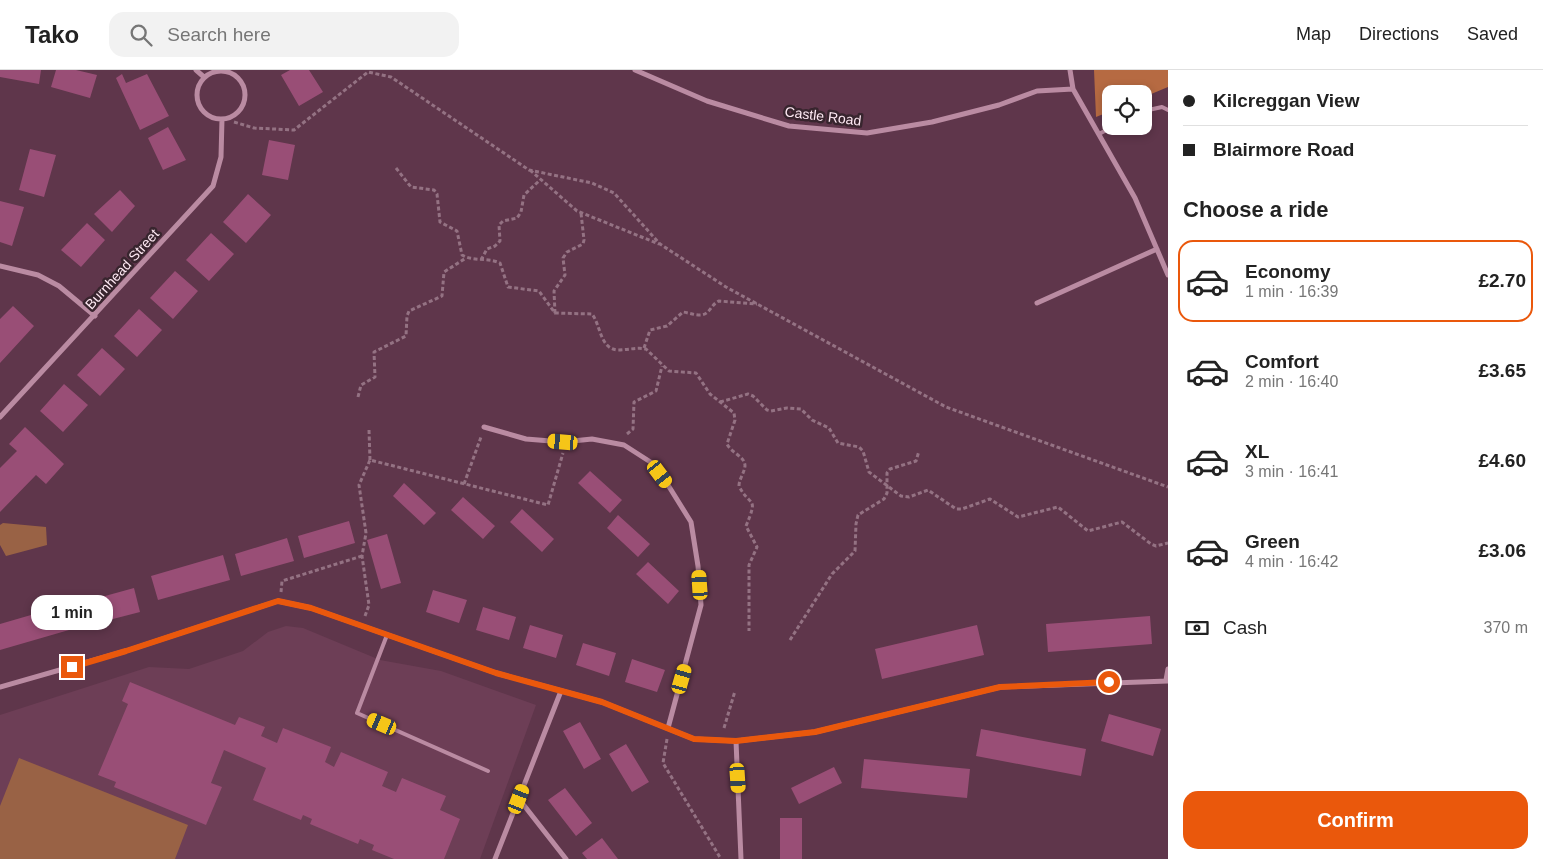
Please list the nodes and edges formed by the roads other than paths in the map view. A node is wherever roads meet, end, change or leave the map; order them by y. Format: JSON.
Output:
{"nodes":[{"id":1,"x":196,"y":70,"type":"edge"},
{"id":2,"x":634,"y":70,"type":"edge"},
{"id":3,"x":1070,"y":70,"type":"edge"},
{"id":4,"x":204,"y":77,"type":"junction"},
{"id":5,"x":1073,"y":89,"type":"junction"},
{"id":6,"x":1152,"y":109,"type":"edge"},
{"id":7,"x":1168,"y":110,"type":"edge"},
{"id":8,"x":222,"y":119,"type":"junction"},
{"id":9,"x":1102,"y":132,"type":"edge"},
{"id":10,"x":1099,"y":134,"type":"junction"},
{"id":11,"x":1157,"y":249,"type":"junction"},
{"id":12,"x":0,"y":266,"type":"edge"},
{"id":13,"x":1168,"y":274,"type":"edge"},
{"id":14,"x":1038,"y":303,"type":"dead end"},
{"id":15,"x":95,"y":316,"type":"junction"},
{"id":16,"x":0,"y":417,"type":"edge"},
{"id":17,"x":484,"y":427,"type":"road end"},
{"id":18,"x":387,"y":635,"type":"junction"},
{"id":19,"x":1168,"y":669,"type":"edge"},
{"id":20,"x":1167,"y":681,"type":"edge"},
{"id":21,"x":0,"y":687,"type":"edge"},
{"id":22,"x":561,"y":691,"type":"junction"},
{"id":23,"x":668,"y":728,"type":"junction"},
{"id":24,"x":736,"y":741,"type":"junction"},
{"id":25,"x":488,"y":771,"type":"dead end"},
{"id":26,"x":519,"y":799,"type":"junction"},
{"id":27,"x":495,"y":859,"type":"edge"},
{"id":28,"x":566,"y":859,"type":"edge"},
{"id":29,"x":741,"y":859,"type":"edge"}],
"edges":[{"from":1,"to":4,"type":"street"},
{"from":2,"to":5,"type":"street","name":"Castle Road"},
{"from":3,"to":5,"type":"street"},
{"from":4,"to":8,"type":"street"},
{"from":4,"to":8,"type":"street"},
{"from":5,"to":10,"type":"street"},
{"from":6,"to":7,"type":"lane"},
{"from":8,"to":15,"type":"street","name":"Burnhead Street"},
{"from":9,"to":10,"type":"lane"},
{"from":10,"to":11,"type":"street"},
{"from":11,"to":13,"type":"street"},
{"from":11,"to":14,"type":"street"},
{"from":12,"to":15,"type":"street"},
{"from":15,"to":16,"type":"street","name":"Burnhead Street"},
{"from":17,"to":23,"type":"street"},
{"from":18,"to":21,"type":"street"},
{"from":18,"to":22,"type":"street"},
{"from":18,"to":25,"type":"lane"},
{"from":19,"to":20,"type":"street"},
{"from":20,"to":24,"type":"street"},
{"from":22,"to":23,"type":"street"},
{"from":22,"to":26,"type":"street"},
{"from":23,"to":24,"type":"street"},
{"from":24,"to":29,"type":"street"},
{"from":26,"to":27,"type":"street"},
{"from":26,"to":28,"type":"street"}]}
